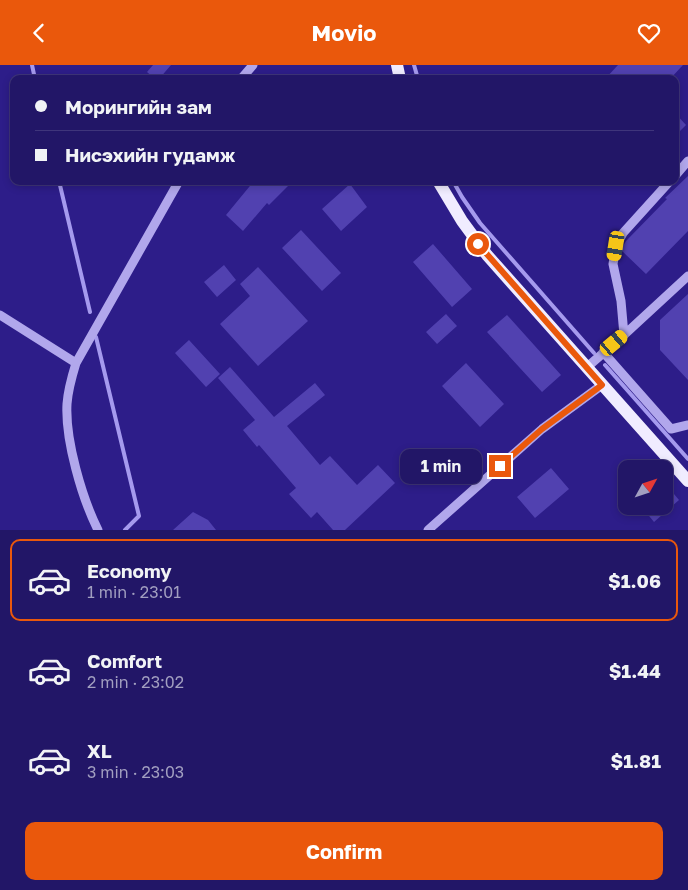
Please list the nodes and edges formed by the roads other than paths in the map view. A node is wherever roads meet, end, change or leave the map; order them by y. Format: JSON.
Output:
{"nodes":[{"id":1,"x":253,"y":65,"type":"edge"},
{"id":2,"x":244,"y":75,"type":"edge"},
{"id":3,"x":688,"y":161,"type":"edge"},
{"id":4,"x":679,"y":171,"type":"edge"},
{"id":5,"x":177,"y":185,"type":"edge"},
{"id":6,"x":440,"y":185,"type":"edge"},
{"id":7,"x":666,"y":185,"type":"edge"},
{"id":8,"x":688,"y":276,"type":"edge"},
{"id":9,"x":0,"y":315,"type":"edge"},
{"id":10,"x":624,"y":335,"type":"junction"},
{"id":11,"x":603,"y":352,"type":"junction"},
{"id":12,"x":76,"y":363,"type":"junction"},
{"id":13,"x":586,"y":368,"type":"junction"},
{"id":14,"x":602,"y":385,"type":"junction"},
{"id":15,"x":688,"y":425,"type":"edge"},
{"id":16,"x":688,"y":481,"type":"edge"},
{"id":17,"x":98,"y":530,"type":"edge"},
{"id":18,"x":428,"y":530,"type":"edge"}],
"edges":[{"from":1,"to":2,"type":"street"},
{"from":3,"to":4,"type":"street"},
{"from":5,"to":12,"type":"street"},
{"from":6,"to":13,"type":"main road"},
{"from":7,"to":10,"type":"street"},
{"from":8,"to":10,"type":"street"},
{"from":9,"to":12,"type":"street"},
{"from":10,"to":11,"type":"street"},
{"from":11,"to":13,"type":"street"},
{"from":11,"to":15,"type":"street"},
{"from":12,"to":17,"type":"street"},
{"from":13,"to":14,"type":"main road"},
{"from":14,"to":16,"type":"main road"},
{"from":14,"to":18,"type":"street"}]}
